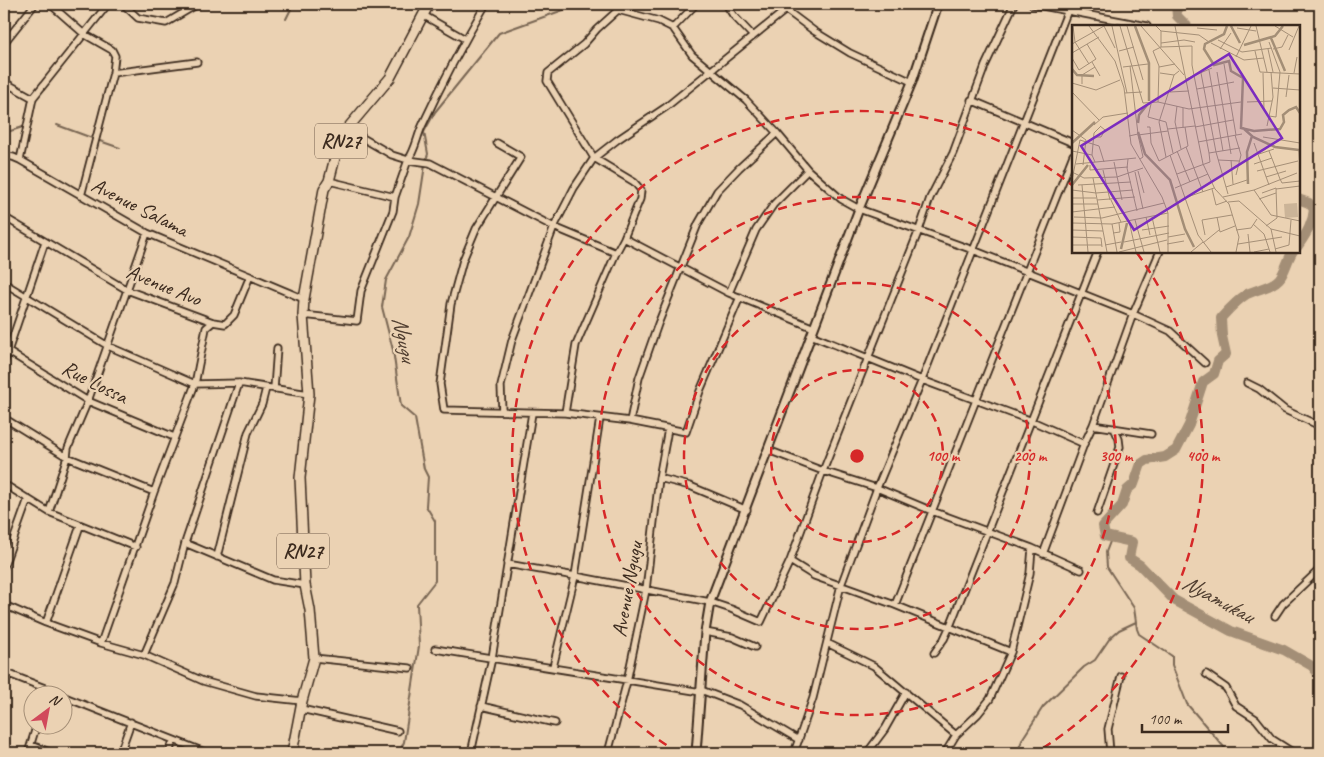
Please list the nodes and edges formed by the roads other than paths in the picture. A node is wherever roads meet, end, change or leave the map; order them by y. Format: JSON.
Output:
{"nodes":[{"id":1,"x":35,"y":4,"type":"edge"},
{"id":2,"x":50,"y":4,"type":"edge"},
{"id":3,"x":108,"y":4,"type":"edge"},
{"id":4,"x":123,"y":4,"type":"edge"},
{"id":5,"x":198,"y":4,"type":"edge"},
{"id":6,"x":429,"y":4,"type":"edge"},
{"id":7,"x":486,"y":4,"type":"edge"},
{"id":8,"x":612,"y":4,"type":"edge"},
{"id":9,"x":696,"y":4,"type":"edge"},
{"id":10,"x":726,"y":4,"type":"edge"},
{"id":11,"x":793,"y":4,"type":"edge"},
{"id":12,"x":938,"y":4,"type":"edge"},
{"id":13,"x":1014,"y":4,"type":"edge"},
{"id":14,"x":1032,"y":4,"type":"edge"},
{"id":15,"x":618,"y":10,"type":"junction"},
{"id":16,"x":786,"y":10,"type":"junction"},
{"id":17,"x":1068,"y":10,"type":"junction"},
{"id":18,"x":423,"y":15,"type":"junction"},
{"id":19,"x":1129,"y":24,"type":"edge"},
{"id":20,"x":673,"y":28,"type":"junction"},
{"id":21,"x":84,"y":34,"type":"junction"},
{"id":22,"x":752,"y":36,"type":"junction"},
{"id":23,"x":465,"y":39,"type":"junction"},
{"id":24,"x":4,"y":42,"type":"edge"},
{"id":25,"x":197,"y":62,"type":"dead end"},
{"id":26,"x":712,"y":71,"type":"junction"},
{"id":27,"x":113,"y":73,"type":"junction"},
{"id":28,"x":4,"y":82,"type":"edge"},
{"id":29,"x":912,"y":82,"type":"junction"},
{"id":30,"x":33,"y":98,"type":"junction"},
{"id":31,"x":971,"y":100,"type":"junction"},
{"id":32,"x":1022,"y":122,"type":"junction"},
{"id":33,"x":347,"y":129,"type":"junction"},
{"id":34,"x":777,"y":133,"type":"junction"},
{"id":35,"x":1072,"y":143,"type":"edge"},
{"id":36,"x":497,"y":144,"type":"dead end"},
{"id":37,"x":4,"y":156,"type":"edge"},
{"id":38,"x":594,"y":158,"type":"junction"},
{"id":39,"x":1072,"y":158,"type":"edge"},
{"id":40,"x":20,"y":160,"type":"junction"},
{"id":41,"x":408,"y":160,"type":"junction"},
{"id":42,"x":808,"y":170,"type":"junction"},
{"id":43,"x":329,"y":181,"type":"junction"},
{"id":44,"x":81,"y":196,"type":"junction"},
{"id":45,"x":395,"y":197,"type":"junction"},
{"id":46,"x":495,"y":198,"type":"junction"},
{"id":47,"x":859,"y":209,"type":"junction"},
{"id":48,"x":4,"y":217,"type":"edge"},
{"id":49,"x":554,"y":227,"type":"junction"},
{"id":50,"x":918,"y":230,"type":"junction"},
{"id":51,"x":146,"y":233,"type":"junction"},
{"id":52,"x":624,"y":238,"type":"junction"},
{"id":53,"x":45,"y":242,"type":"junction"},
{"id":54,"x":973,"y":250,"type":"junction"},
{"id":55,"x":1098,"y":252,"type":"edge"},
{"id":56,"x":1160,"y":252,"type":"edge"},
{"id":57,"x":616,"y":253,"type":"junction"},
{"id":58,"x":680,"y":268,"type":"junction"},
{"id":59,"x":1027,"y":273,"type":"junction"},
{"id":60,"x":250,"y":276,"type":"junction"},
{"id":61,"x":4,"y":283,"type":"edge"},
{"id":62,"x":127,"y":290,"type":"junction"},
{"id":63,"x":729,"y":292,"type":"junction"},
{"id":64,"x":1081,"y":294,"type":"junction"},
{"id":65,"x":27,"y":296,"type":"junction"},
{"id":66,"x":740,"y":298,"type":"junction"},
{"id":67,"x":304,"y":299,"type":"junction"},
{"id":68,"x":1133,"y":314,"type":"junction"},
{"id":69,"x":303,"y":315,"type":"junction"},
{"id":70,"x":213,"y":322,"type":"junction"},
{"id":71,"x":814,"y":328,"type":"junction"},
{"id":72,"x":811,"y":335,"type":"junction"},
{"id":73,"x":108,"y":346,"type":"junction"},
{"id":74,"x":277,"y":348,"type":"dead end"},
{"id":75,"x":6,"y":350,"type":"edge"},
{"id":76,"x":867,"y":358,"type":"junction"},
{"id":77,"x":4,"y":363,"type":"edge"},
{"id":78,"x":1205,"y":363,"type":"dead end"},
{"id":79,"x":922,"y":380,"type":"junction"},
{"id":80,"x":239,"y":383,"type":"junction"},
{"id":81,"x":1247,"y":383,"type":"dead end"},
{"id":82,"x":195,"y":384,"type":"junction"},
{"id":83,"x":266,"y":388,"type":"junction"},
{"id":84,"x":274,"y":389,"type":"junction"},
{"id":85,"x":309,"y":394,"type":"junction"},
{"id":86,"x":976,"y":400,"type":"junction"},
{"id":87,"x":88,"y":401,"type":"junction"},
{"id":88,"x":502,"y":412,"type":"junction"},
{"id":89,"x":565,"y":412,"type":"junction"},
{"id":90,"x":532,"y":413,"type":"junction"},
{"id":91,"x":4,"y":418,"type":"edge"},
{"id":92,"x":600,"y":418,"type":"junction"},
{"id":93,"x":1032,"y":421,"type":"junction"},
{"id":94,"x":630,"y":422,"type":"junction"},
{"id":95,"x":1093,"y":426,"type":"junction"},
{"id":96,"x":1320,"y":426,"type":"edge"},
{"id":97,"x":1114,"y":428,"type":"junction"},
{"id":98,"x":668,"y":429,"type":"junction"},
{"id":99,"x":1151,"y":434,"type":"dead end"},
{"id":100,"x":174,"y":437,"type":"junction"},
{"id":101,"x":1084,"y":444,"type":"junction"},
{"id":102,"x":768,"y":450,"type":"junction"},
{"id":103,"x":67,"y":457,"type":"junction"},
{"id":104,"x":822,"y":471,"type":"junction"},
{"id":105,"x":659,"y":478,"type":"junction"},
{"id":106,"x":4,"y":484,"type":"edge"},
{"id":107,"x":877,"y":488,"type":"junction"},
{"id":108,"x":154,"y":492,"type":"junction"},
{"id":109,"x":28,"y":499,"type":"junction"},
{"id":110,"x":747,"y":510,"type":"junction"},
{"id":111,"x":932,"y":511,"type":"junction"},
{"id":112,"x":49,"y":512,"type":"junction"},
{"id":113,"x":1097,"y":513,"type":"dead end"},
{"id":114,"x":80,"y":526,"type":"junction"},
{"id":115,"x":988,"y":531,"type":"junction"},
{"id":116,"x":185,"y":543,"type":"junction"},
{"id":117,"x":136,"y":547,"type":"junction"},
{"id":118,"x":1032,"y":548,"type":"junction"},
{"id":119,"x":1043,"y":554,"type":"junction"},
{"id":120,"x":217,"y":557,"type":"junction"},
{"id":121,"x":790,"y":561,"type":"junction"},
{"id":122,"x":507,"y":564,"type":"junction"},
{"id":123,"x":4,"y":566,"type":"edge"},
{"id":124,"x":1320,"y":569,"type":"edge"},
{"id":125,"x":1081,"y":570,"type":"dead end"},
{"id":126,"x":575,"y":576,"type":"junction"},
{"id":127,"x":305,"y":585,"type":"junction"},
{"id":128,"x":841,"y":585,"type":"junction"},
{"id":129,"x":646,"y":590,"type":"junction"},
{"id":130,"x":710,"y":602,"type":"junction"},
{"id":131,"x":4,"y":605,"type":"edge"},
{"id":132,"x":895,"y":605,"type":"junction"},
{"id":133,"x":1276,"y":616,"type":"dead end"},
{"id":134,"x":46,"y":623,"type":"junction"},
{"id":135,"x":950,"y":626,"type":"junction"},
{"id":136,"x":704,"y":632,"type":"junction"},
{"id":137,"x":101,"y":643,"type":"junction"},
{"id":138,"x":827,"y":643,"type":"junction"},
{"id":139,"x":754,"y":647,"type":"dead end"},
{"id":140,"x":435,"y":649,"type":"dead end"},
{"id":141,"x":1011,"y":652,"type":"junction"},
{"id":142,"x":934,"y":653,"type":"dead end"},
{"id":143,"x":144,"y":655,"type":"junction"},
{"id":144,"x":314,"y":658,"type":"junction"},
{"id":145,"x":492,"y":658,"type":"junction"},
{"id":146,"x":553,"y":667,"type":"junction"},
{"id":147,"x":410,"y":668,"type":"dead end"},
{"id":148,"x":6,"y":673,"type":"edge"},
{"id":149,"x":1206,"y":674,"type":"dead end"},
{"id":150,"x":1121,"y":676,"type":"dead end"},
{"id":151,"x":627,"y":681,"type":"junction"},
{"id":152,"x":29,"y":684,"type":"edge"},
{"id":153,"x":4,"y":685,"type":"edge"},
{"id":154,"x":701,"y":691,"type":"junction"},
{"id":155,"x":906,"y":692,"type":"junction"},
{"id":156,"x":72,"y":699,"type":"edge"},
{"id":157,"x":302,"y":705,"type":"junction"},
{"id":158,"x":481,"y":706,"type":"junction"},
{"id":159,"x":131,"y":722,"type":"junction"},
{"id":160,"x":556,"y":723,"type":"dead end"},
{"id":161,"x":398,"y":730,"type":"dead end"},
{"id":162,"x":34,"y":734,"type":"edge"},
{"id":163,"x":956,"y":735,"type":"junction"},
{"id":164,"x":799,"y":740,"type":"junction"},
{"id":165,"x":173,"y":741,"type":"junction"},
{"id":166,"x":31,"y":745,"type":"junction"},
{"id":167,"x":28,"y":753,"type":"edge"},
{"id":168,"x":52,"y":753,"type":"edge"},
{"id":169,"x":120,"y":753,"type":"edge"},
{"id":170,"x":169,"y":753,"type":"edge"},
{"id":171,"x":207,"y":753,"type":"edge"},
{"id":172,"x":292,"y":753,"type":"edge"},
{"id":173,"x":471,"y":753,"type":"edge"},
{"id":174,"x":608,"y":753,"type":"edge"},
{"id":175,"x":696,"y":753,"type":"edge"},
{"id":176,"x":794,"y":753,"type":"edge"},
{"id":177,"x":867,"y":753,"type":"edge"},
{"id":178,"x":945,"y":753,"type":"edge"},
{"id":179,"x":1110,"y":753,"type":"edge"},
{"id":180,"x":1294,"y":753,"type":"edge"}],
"edges":[{"from":1,"to":24,"type":"street"},
{"from":2,"to":21,"type":"street"},
{"from":3,"to":21,"type":"street"},
{"from":4,"to":5,"type":"street"},
{"from":6,"to":18,"type":"main road","number":"RN27"},
{"from":7,"to":23,"type":"street"},
{"from":8,"to":15,"type":"street"},
{"from":9,"to":20,"type":"street"},
{"from":10,"to":22,"type":"street"},
{"from":11,"to":16,"type":"street"},
{"from":12,"to":29,"type":"street"},
{"from":13,"to":31,"type":"street"},
{"from":14,"to":17,"type":"street"},
{"from":15,"to":20,"type":"street"},
{"from":15,"to":38,"type":"street"},
{"from":16,"to":22,"type":"street"},
{"from":16,"to":29,"type":"street"},
{"from":17,"to":19,"type":"street"},
{"from":17,"to":32,"type":"street"},
{"from":18,"to":23,"type":"street"},
{"from":18,"to":33,"type":"main road","number":"RN27"},
{"from":20,"to":26,"type":"street"},
{"from":21,"to":27,"type":"street"},
{"from":21,"to":30,"type":"street"},
{"from":22,"to":26,"type":"street"},
{"from":23,"to":41,"type":"street"},
{"from":25,"to":27,"type":"street"},
{"from":26,"to":34,"type":"street"},
{"from":26,"to":38,"type":"street"},
{"from":27,"to":44,"type":"street"},
{"from":28,"to":30,"type":"street"},
{"from":29,"to":47,"type":"street"},
{"from":30,"to":40,"type":"street"},
{"from":31,"to":32,"type":"street"},
{"from":31,"to":50,"type":"street"},
{"from":32,"to":35,"type":"street"},
{"from":32,"to":54,"type":"street"},
{"from":33,"to":41,"type":"street"},
{"from":33,"to":43,"type":"main road","number":"RN27"},
{"from":34,"to":42,"type":"street"},
{"from":34,"to":58,"type":"street"},
{"from":36,"to":46,"type":"street"},
{"from":37,"to":40,"type":"street","name":"Avenue Salama"},
{"from":38,"to":49,"type":"street"},
{"from":38,"to":52,"type":"street"},
{"from":39,"to":59,"type":"street"},
{"from":40,"to":44,"type":"street","name":"Avenue Salama"},
{"from":41,"to":45,"type":"street"},
{"from":41,"to":46,"type":"street"},
{"from":42,"to":47,"type":"street"},
{"from":42,"to":63,"type":"street"},
{"from":43,"to":45,"type":"street"},
{"from":43,"to":67,"type":"main road","number":"RN27"},
{"from":44,"to":51,"type":"street","name":"Avenue Salama"},
{"from":45,"to":69,"type":"street"},
{"from":46,"to":49,"type":"street"},
{"from":46,"to":88,"type":"street"},
{"from":47,"to":50,"type":"street"},
{"from":47,"to":71,"type":"street"},
{"from":48,"to":53,"type":"street","name":"Avenue Avo"},
{"from":49,"to":57,"type":"street"},
{"from":49,"to":88,"type":"street"},
{"from":50,"to":54,"type":"street"},
{"from":50,"to":76,"type":"street"},
{"from":51,"to":60,"type":"street","name":"Avenue Salama"},
{"from":51,"to":62,"type":"street"},
{"from":52,"to":57,"type":"street"},
{"from":52,"to":58,"type":"street"},
{"from":53,"to":62,"type":"street","name":"Avenue Avo"},
{"from":53,"to":65,"type":"street"},
{"from":54,"to":59,"type":"street"},
{"from":54,"to":79,"type":"street"},
{"from":55,"to":64,"type":"street"},
{"from":56,"to":68,"type":"street"},
{"from":57,"to":89,"type":"street"},
{"from":58,"to":63,"type":"street"},
{"from":58,"to":94,"type":"street"},
{"from":59,"to":64,"type":"street"},
{"from":59,"to":86,"type":"street"},
{"from":60,"to":67,"type":"street","name":"Avenue Salama"},
{"from":60,"to":70,"type":"street","name":"Avenue Avo"},
{"from":61,"to":65,"type":"street"},
{"from":62,"to":70,"type":"street","name":"Avenue Avo"},
{"from":62,"to":73,"type":"street"},
{"from":63,"to":66,"type":"street"},
{"from":64,"to":68,"type":"street"},
{"from":64,"to":93,"type":"street"},
{"from":65,"to":73,"type":"street"},
{"from":65,"to":75,"type":"street"},
{"from":66,"to":71,"type":"street"},
{"from":66,"to":98,"type":"street"},
{"from":67,"to":69,"type":"main road","number":"RN27"},
{"from":68,"to":78,"type":"street"},
{"from":68,"to":95,"type":"street"},
{"from":69,"to":85,"type":"main road","number":"RN27"},
{"from":70,"to":82,"type":"street"},
{"from":71,"to":72,"type":"street"},
{"from":72,"to":76,"type":"street"},
{"from":72,"to":102,"type":"street"},
{"from":73,"to":82,"type":"street"},
{"from":73,"to":87,"type":"street"},
{"from":74,"to":84,"type":"street"},
{"from":75,"to":77,"type":"street"},
{"from":75,"to":87,"type":"street","name":"Rue Lossa"},
{"from":76,"to":79,"type":"street"},
{"from":76,"to":104,"type":"street"},
{"from":79,"to":86,"type":"street"},
{"from":79,"to":107,"type":"street"},
{"from":80,"to":82,"type":"street"},
{"from":80,"to":83,"type":"street"},
{"from":80,"to":116,"type":"street"},
{"from":81,"to":96,"type":"street"},
{"from":82,"to":100,"type":"street"},
{"from":83,"to":84,"type":"street"},
{"from":83,"to":120,"type":"street"},
{"from":84,"to":85,"type":"street"},
{"from":85,"to":127,"type":"main road","number":"RN27"},
{"from":86,"to":93,"type":"street"},
{"from":86,"to":111,"type":"street"},
{"from":87,"to":100,"type":"street","name":"Rue Lossa"},
{"from":87,"to":103,"type":"street"},
{"from":88,"to":90,"type":"street"},
{"from":89,"to":90,"type":"street"},
{"from":89,"to":92,"type":"street"},
{"from":90,"to":122,"type":"street"},
{"from":91,"to":103,"type":"street"},
{"from":92,"to":94,"type":"street"},
{"from":92,"to":126,"type":"street"},
{"from":93,"to":101,"type":"street"},
{"from":93,"to":115,"type":"street"},
{"from":94,"to":98,"type":"street"},
{"from":95,"to":97,"type":"street"},
{"from":95,"to":101,"type":"street"},
{"from":97,"to":99,"type":"street"},
{"from":97,"to":113,"type":"street"},
{"from":98,"to":105,"type":"street","name":"Avenue Ngugu"},
{"from":100,"to":108,"type":"street"},
{"from":101,"to":119,"type":"street"},
{"from":102,"to":104,"type":"street"},
{"from":102,"to":110,"type":"street"},
{"from":103,"to":108,"type":"street"},
{"from":103,"to":112,"type":"street"},
{"from":104,"to":107,"type":"street"},
{"from":104,"to":121,"type":"street"},
{"from":105,"to":110,"type":"street"},
{"from":105,"to":129,"type":"street","name":"Avenue Ngugu"},
{"from":106,"to":109,"type":"street"},
{"from":107,"to":111,"type":"street"},
{"from":107,"to":128,"type":"street"},
{"from":108,"to":117,"type":"street"},
{"from":109,"to":112,"type":"street"},
{"from":109,"to":123,"type":"street"},
{"from":110,"to":130,"type":"street"},
{"from":111,"to":115,"type":"street"},
{"from":111,"to":132,"type":"street"},
{"from":112,"to":114,"type":"street"},
{"from":114,"to":117,"type":"street"},
{"from":114,"to":134,"type":"street"},
{"from":115,"to":118,"type":"street"},
{"from":115,"to":135,"type":"street"},
{"from":116,"to":120,"type":"street"},
{"from":116,"to":143,"type":"street"},
{"from":117,"to":137,"type":"street"},
{"from":118,"to":119,"type":"street"},
{"from":118,"to":141,"type":"street"},
{"from":119,"to":125,"type":"street"},
{"from":120,"to":127,"type":"street"},
{"from":121,"to":128,"type":"street"},
{"from":121,"to":130,"type":"street"},
{"from":122,"to":126,"type":"street"},
{"from":122,"to":145,"type":"street"},
{"from":124,"to":133,"type":"street"},
{"from":126,"to":129,"type":"street"},
{"from":126,"to":146,"type":"street"},
{"from":127,"to":144,"type":"main road","number":"RN27"},
{"from":128,"to":132,"type":"street"},
{"from":128,"to":138,"type":"street"},
{"from":129,"to":130,"type":"street"},
{"from":129,"to":151,"type":"street","name":"Avenue Ngugu"},
{"from":130,"to":136,"type":"street"},
{"from":131,"to":134,"type":"street"},
{"from":132,"to":135,"type":"street"},
{"from":134,"to":137,"type":"street"},
{"from":135,"to":141,"type":"street"},
{"from":135,"to":142,"type":"street"},
{"from":136,"to":139,"type":"street"},
{"from":136,"to":154,"type":"street"},
{"from":137,"to":143,"type":"street"},
{"from":138,"to":155,"type":"street"},
{"from":138,"to":164,"type":"street"},
{"from":140,"to":145,"type":"street"},
{"from":141,"to":163,"type":"street"},
{"from":143,"to":157,"type":"street"},
{"from":144,"to":147,"type":"street"},
{"from":144,"to":157,"type":"main road","number":"RN27"},
{"from":145,"to":146,"type":"street"},
{"from":145,"to":158,"type":"street"},
{"from":146,"to":151,"type":"street"},
{"from":148,"to":152,"type":"street"},
{"from":148,"to":153,"type":"street"},
{"from":149,"to":180,"type":"street"},
{"from":150,"to":179,"type":"street"},
{"from":151,"to":154,"type":"street"},
{"from":151,"to":174,"type":"street","name":"Avenue Ngugu"},
{"from":154,"to":164,"type":"street"},
{"from":154,"to":175,"type":"street"},
{"from":155,"to":163,"type":"street"},
{"from":155,"to":177,"type":"street"},
{"from":156,"to":159,"type":"street"},
{"from":157,"to":161,"type":"street"},
{"from":157,"to":172,"type":"main road","number":"RN27"},
{"from":158,"to":160,"type":"street"},
{"from":158,"to":173,"type":"street"},
{"from":159,"to":165,"type":"street"},
{"from":159,"to":169,"type":"street"},
{"from":162,"to":166,"type":"street"},
{"from":163,"to":178,"type":"street"},
{"from":164,"to":176,"type":"street"},
{"from":165,"to":170,"type":"street"},
{"from":165,"to":171,"type":"street"},
{"from":166,"to":167,"type":"street"},
{"from":166,"to":168,"type":"street"}]}
